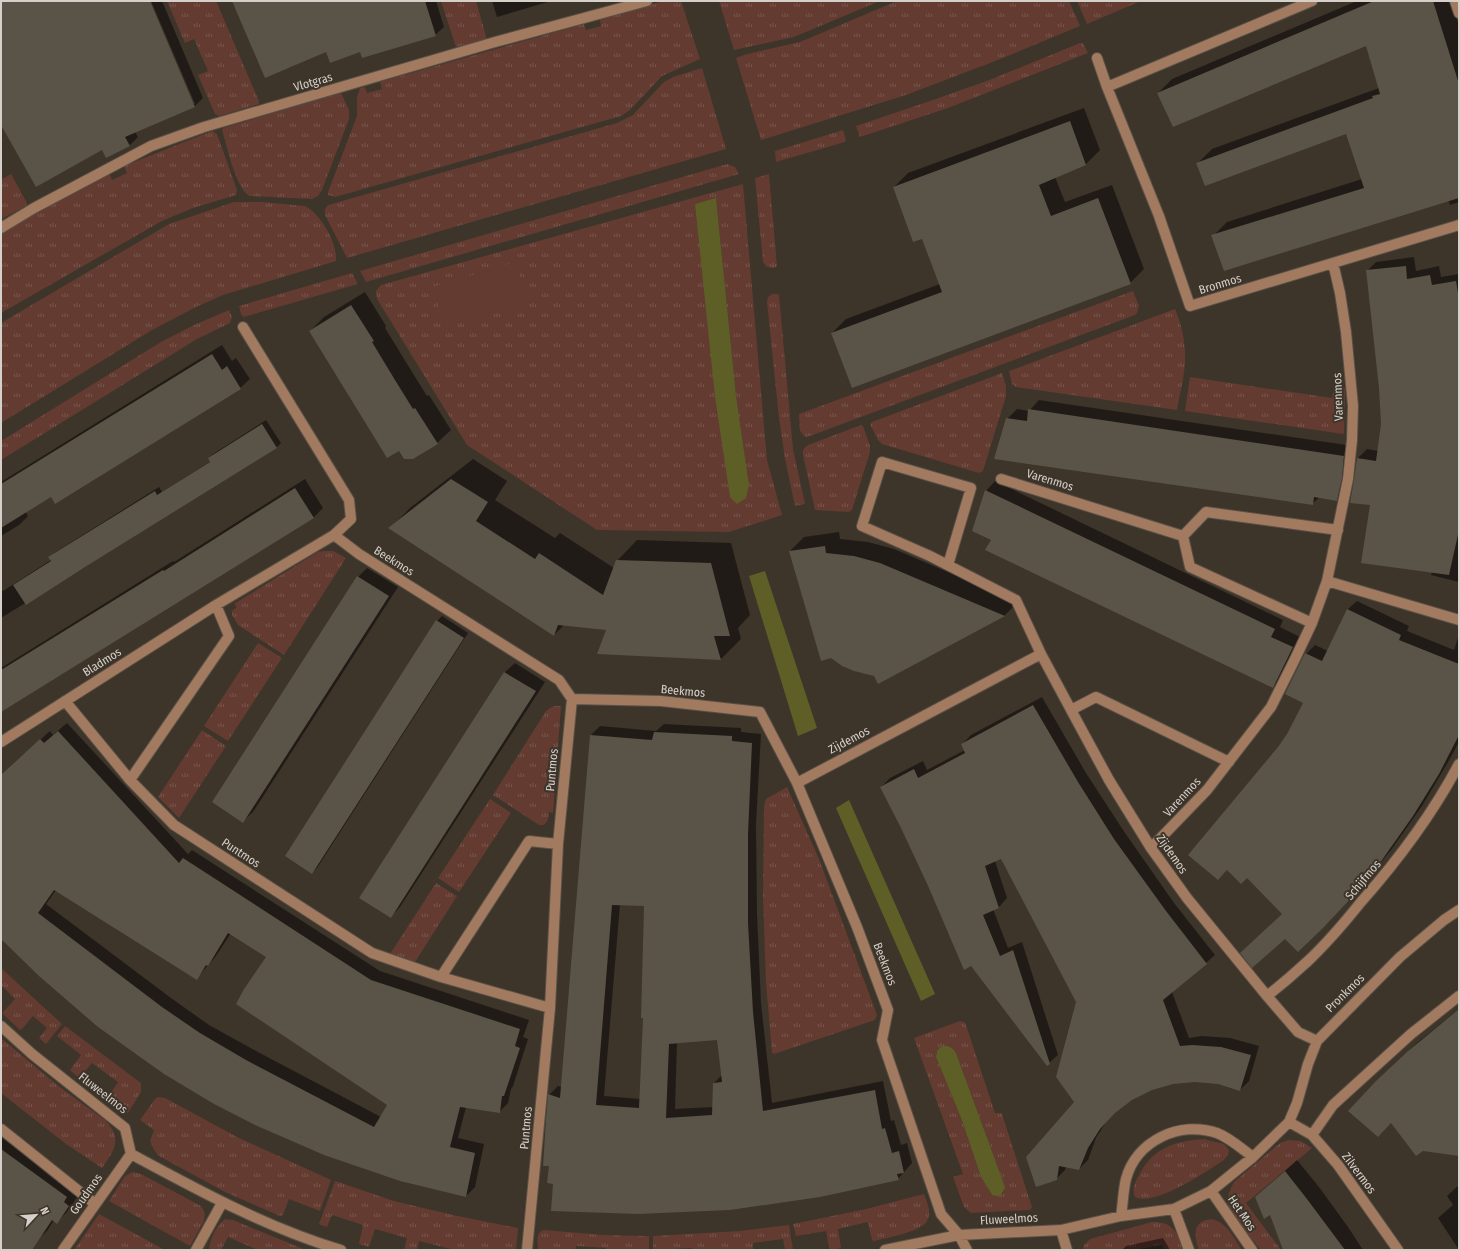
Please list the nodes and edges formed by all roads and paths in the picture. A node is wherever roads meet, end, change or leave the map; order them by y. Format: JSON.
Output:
{"nodes":[{"id":1,"x":647,"y":1,"type":"edge"},
{"id":2,"x":1312,"y":1,"type":"edge"},
{"id":3,"x":1455,"y":1,"type":"edge"},
{"id":4,"x":1459,"y":13,"type":"edge"},
{"id":5,"x":1097,"y":58,"type":"dead end"},
{"id":6,"x":1108,"y":87,"type":"junction"},
{"id":7,"x":1459,"y":225,"type":"edge"},
{"id":8,"x":1,"y":228,"type":"edge"},
{"id":9,"x":1333,"y":263,"type":"junction"},
{"id":10,"x":243,"y":327,"type":"dead end"},
{"id":11,"x":1001,"y":479,"type":"dead end"},
{"id":12,"x":1338,"y":530,"type":"junction"},
{"id":13,"x":334,"y":535,"type":"junction"},
{"id":14,"x":1183,"y":536,"type":"junction"},
{"id":15,"x":948,"y":565,"type":"junction"},
{"id":16,"x":1327,"y":581,"type":"junction"},
{"id":17,"x":216,"y":605,"type":"junction"},
{"id":18,"x":1459,"y":620,"type":"edge"},
{"id":19,"x":1312,"y":623,"type":"junction"},
{"id":20,"x":1041,"y":654,"type":"junction"},
{"id":21,"x":572,"y":699,"type":"junction"},
{"id":22,"x":64,"y":700,"type":"junction"},
{"id":23,"x":1071,"y":710,"type":"junction"},
{"id":24,"x":1,"y":742,"type":"edge"},
{"id":25,"x":1229,"y":762,"type":"junction"},
{"id":26,"x":1459,"y":764,"type":"edge"},
{"id":27,"x":130,"y":780,"type":"junction"},
{"id":28,"x":797,"y":783,"type":"junction"},
{"id":29,"x":558,"y":844,"type":"junction"},
{"id":30,"x":1151,"y":848,"type":"junction"},
{"id":31,"x":1459,"y":910,"type":"edge"},
{"id":32,"x":441,"y":977,"type":"junction"},
{"id":33,"x":1267,"y":996,"type":"junction"},
{"id":34,"x":1459,"y":996,"type":"edge"},
{"id":35,"x":550,"y":1008,"type":"junction"},
{"id":36,"x":1,"y":1026,"type":"edge"},
{"id":37,"x":1317,"y":1041,"type":"junction"},
{"id":38,"x":1289,"y":1122,"type":"junction"},
{"id":39,"x":1,"y":1129,"type":"edge"},
{"id":40,"x":1312,"y":1135,"type":"junction"},
{"id":41,"x":130,"y":1154,"type":"junction"},
{"id":42,"x":1253,"y":1157,"type":"junction"},
{"id":43,"x":1211,"y":1191,"type":"junction"},
{"id":44,"x":222,"y":1203,"type":"junction"},
{"id":45,"x":95,"y":1204,"type":"junction"},
{"id":46,"x":1174,"y":1209,"type":"junction"},
{"id":47,"x":1121,"y":1216,"type":"junction"},
{"id":48,"x":1061,"y":1230,"type":"junction"},
{"id":49,"x":959,"y":1235,"type":"junction"},
{"id":50,"x":63,"y":1250,"type":"edge"},
{"id":51,"x":196,"y":1250,"type":"edge"},
{"id":52,"x":341,"y":1250,"type":"edge"},
{"id":53,"x":528,"y":1250,"type":"edge"},
{"id":54,"x":885,"y":1250,"type":"edge"},
{"id":55,"x":967,"y":1250,"type":"edge"},
{"id":56,"x":1067,"y":1250,"type":"edge"},
{"id":57,"x":1189,"y":1250,"type":"edge"},
{"id":58,"x":1252,"y":1250,"type":"edge"},
{"id":59,"x":1398,"y":1250,"type":"edge"}],
"edges":[{"from":1,"to":8,"type":"street","name":"Vlotgras"},
{"from":2,"to":6,"type":"street"},
{"from":3,"to":4,"type":"street"},
{"from":5,"to":6,"type":"street","name":"Bronmos"},
{"from":6,"to":9,"type":"street","name":"Bronmos"},
{"from":7,"to":9,"type":"street","name":"Bronmos"},
{"from":9,"to":12,"type":"street","name":"Varenmos"},
{"from":10,"to":13,"type":"street"},
{"from":11,"to":14,"type":"street","name":"Varenmos"},
{"from":12,"to":14,"type":"street"},
{"from":12,"to":16,"type":"street","name":"Varenmos"},
{"from":13,"to":17,"type":"street","name":"Bladmos"},
{"from":13,"to":21,"type":"street","name":"Beekmos"},
{"from":14,"to":19,"type":"street"},
{"from":15,"to":15,"type":"street","name":"Zijdemos"},
{"from":15,"to":20,"type":"street","name":"Zijdemos"},
{"from":16,"to":18,"type":"street"},
{"from":16,"to":19,"type":"street","name":"Varenmos"},
{"from":17,"to":22,"type":"street","name":"Bladmos"},
{"from":17,"to":27,"type":"street"},
{"from":19,"to":25,"type":"street","name":"Varenmos"},
{"from":20,"to":23,"type":"street","name":"Zijdemos"},
{"from":20,"to":28,"type":"street","name":"Zijdemos"},
{"from":21,"to":28,"type":"street","name":"Beekmos"},
{"from":21,"to":29,"type":"street","name":"Puntmos"},
{"from":22,"to":24,"type":"street","name":"Bladmos"},
{"from":22,"to":27,"type":"street","name":"Puntmos"},
{"from":23,"to":25,"type":"street"},
{"from":23,"to":30,"type":"street","name":"Zijdemos"},
{"from":25,"to":30,"type":"street","name":"Varenmos"},
{"from":26,"to":33,"type":"street","name":"Schijfmos"},
{"from":27,"to":32,"type":"street","name":"Puntmos"},
{"from":28,"to":49,"type":"street","name":"Beekmos"},
{"from":29,"to":32,"type":"street"},
{"from":29,"to":35,"type":"street","name":"Puntmos"},
{"from":30,"to":33,"type":"street","name":"Zijdemos"},
{"from":31,"to":37,"type":"street","name":"Pronkmos"},
{"from":32,"to":35,"type":"street","name":"Puntmos"},
{"from":33,"to":37,"type":"street","name":"Zijdemos"},
{"from":34,"to":40,"type":"street"},
{"from":35,"to":53,"type":"street","name":"Puntmos"},
{"from":36,"to":41,"type":"street","name":"Fluweelmos"},
{"from":37,"to":38,"type":"street","name":"Pronkmos"},
{"from":38,"to":40,"type":"street","name":"Zilvermos"},
{"from":38,"to":42,"type":"street","name":"Het Mos"},
{"from":39,"to":45,"type":"street"},
{"from":40,"to":59,"type":"street","name":"Zilvermos"},
{"from":41,"to":44,"type":"street"},
{"from":41,"to":45,"type":"street","name":"Goudmos"},
{"from":42,"to":43,"type":"street","name":"Het Mos"},
{"from":42,"to":47,"type":"street"},
{"from":43,"to":46,"type":"street","name":"Het Mos"},
{"from":43,"to":58,"type":"street","name":"Het Mos"},
{"from":44,"to":51,"type":"street"},
{"from":44,"to":52,"type":"street"},
{"from":45,"to":50,"type":"street","name":"Goudmos"},
{"from":46,"to":47,"type":"street","name":"Het Mos"},
{"from":46,"to":57,"type":"street"},
{"from":47,"to":48,"type":"street","name":"Het Mos"},
{"from":48,"to":49,"type":"street","name":"Fluweelmos"},
{"from":48,"to":56,"type":"street"},
{"from":49,"to":54,"type":"street","name":"Fluweelmos"},
{"from":49,"to":55,"type":"street"}]}
